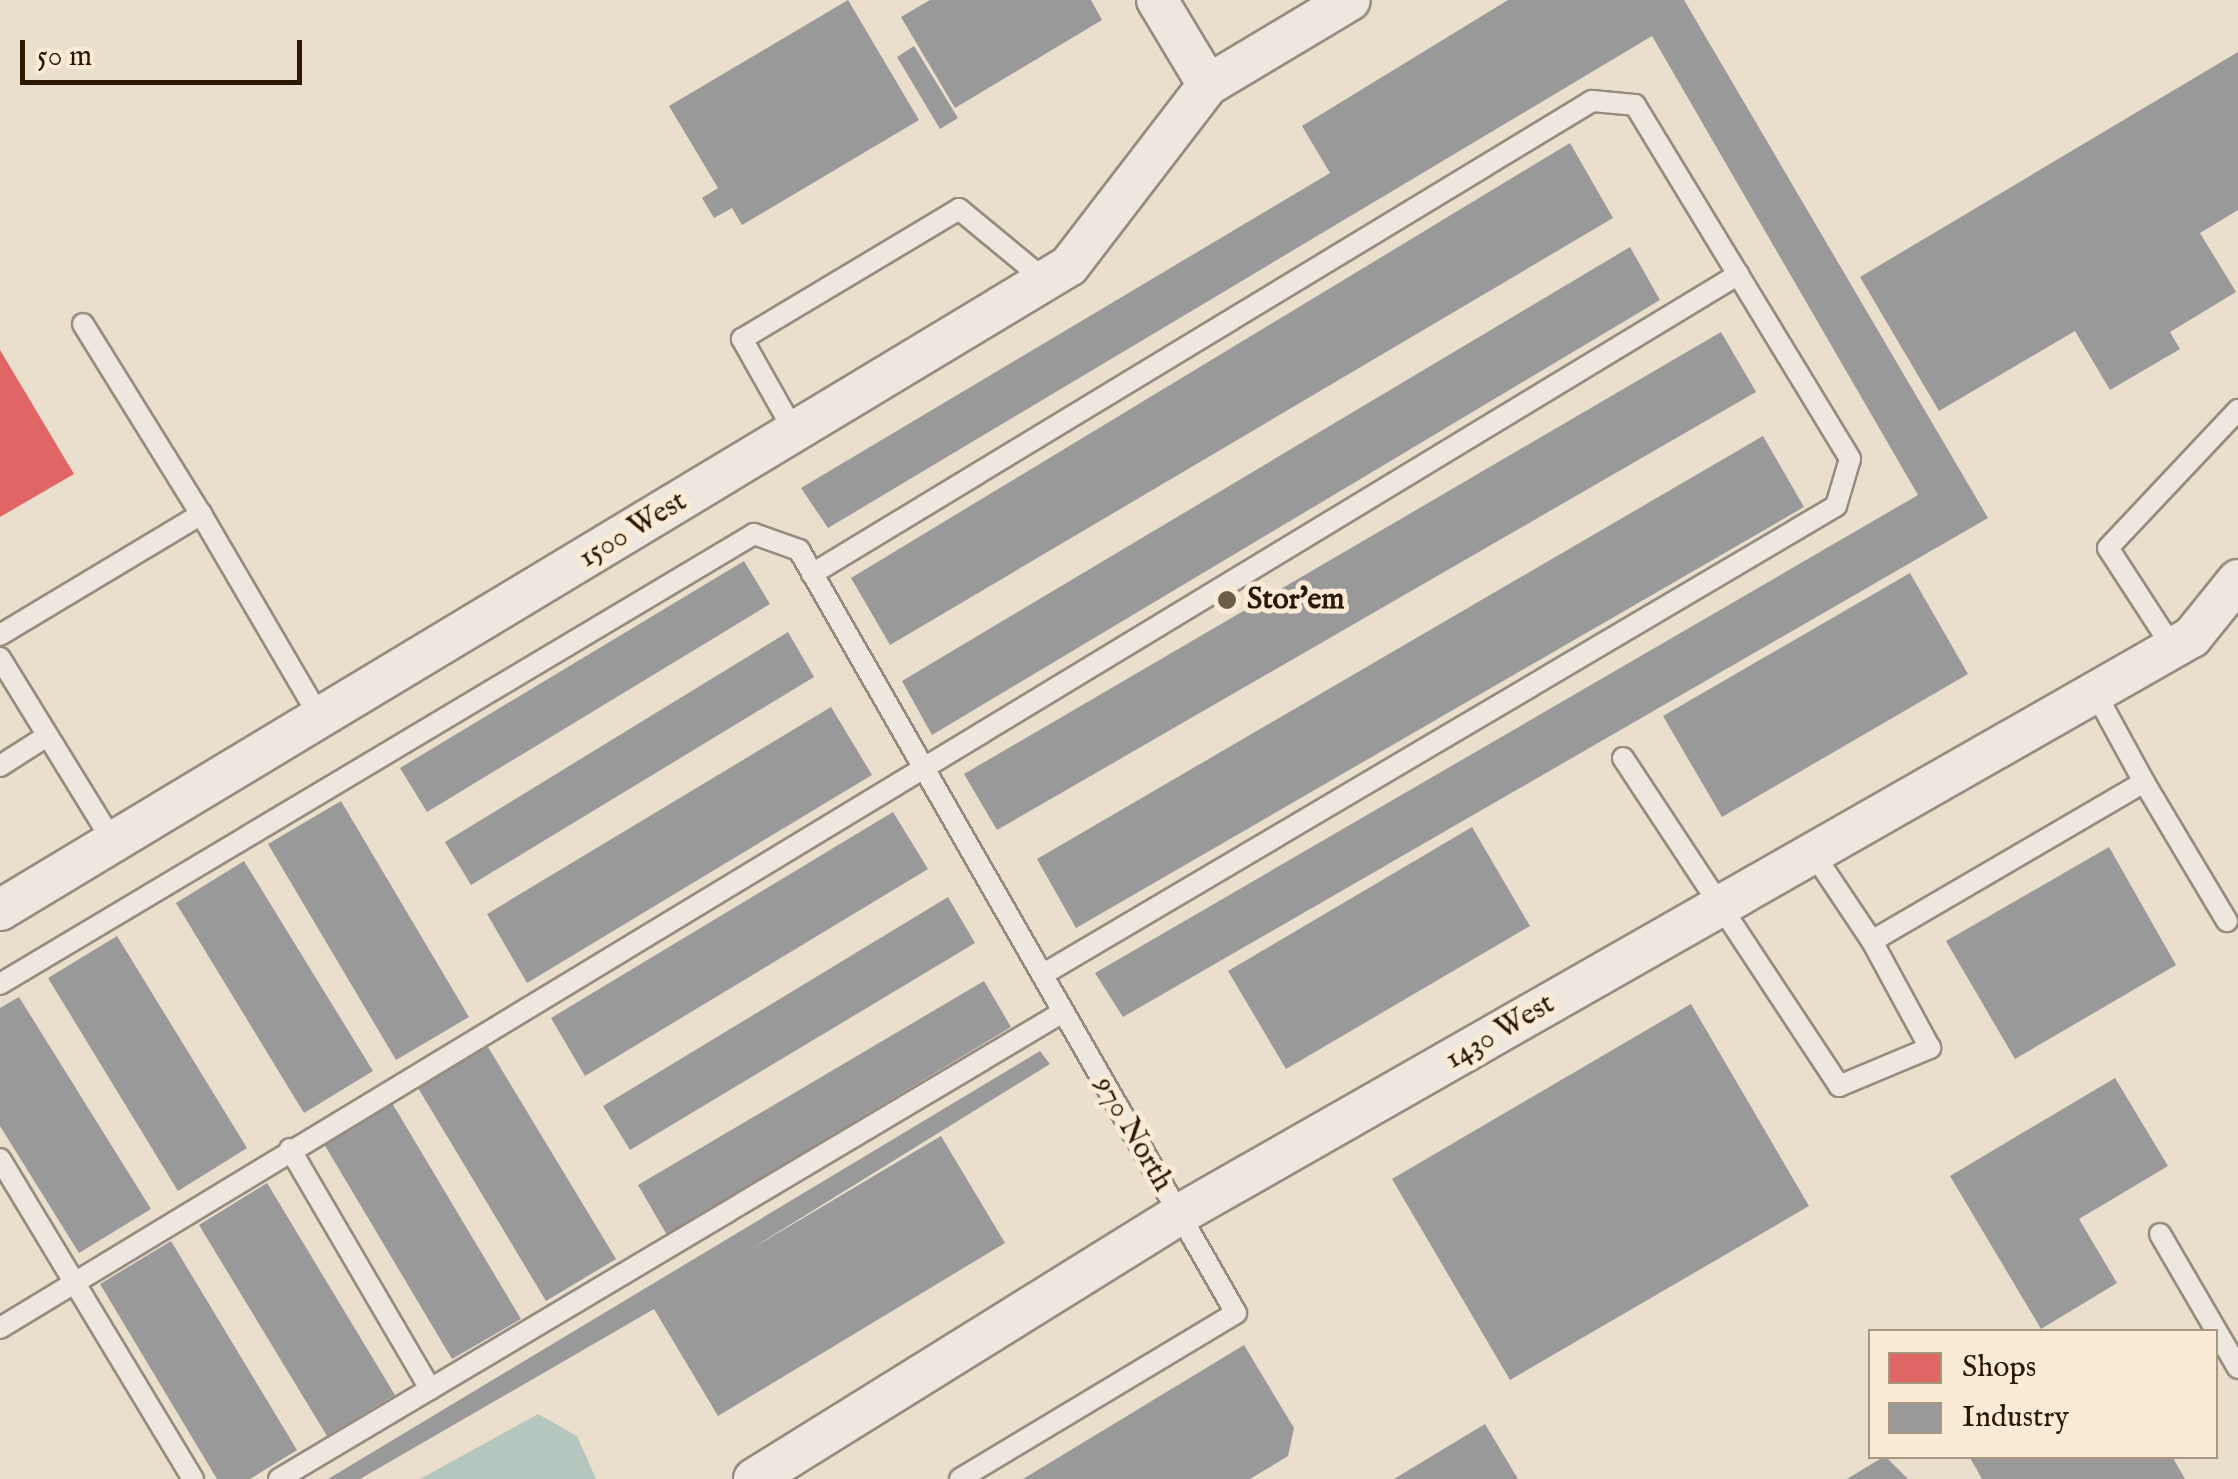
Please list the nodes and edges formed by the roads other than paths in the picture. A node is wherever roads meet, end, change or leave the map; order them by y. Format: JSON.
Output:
{"nodes":[{"id":1,"x":1158,"y":0,"type":"edge"},
{"id":2,"x":1350,"y":0,"type":"edge"},
{"id":3,"x":1208,"y":85,"type":"junction"},
{"id":4,"x":1739,"y":274,"type":"junction"},
{"id":5,"x":1046,"y":281,"type":"junction"},
{"id":6,"x":83,"y":324,"type":"dead end"},
{"id":7,"x":2238,"y":410,"type":"edge"},
{"id":8,"x":795,"y":432,"type":"junction"},
{"id":9,"x":202,"y":514,"type":"junction"},
{"id":10,"x":812,"y":574,"type":"junction"},
{"id":11,"x":2238,"y":580,"type":"edge"},
{"id":12,"x":0,"y":636,"type":"edge"},
{"id":13,"x":2173,"y":648,"type":"junction"},
{"id":14,"x":0,"y":658,"type":"edge"},
{"id":15,"x":2095,"y":692,"type":"junction"},
{"id":16,"x":320,"y":718,"type":"junction"},
{"id":17,"x":47,"y":736,"type":"junction"},
{"id":18,"x":1624,"y":758,"type":"dead end"},
{"id":19,"x":0,"y":766,"type":"edge"},
{"id":20,"x":926,"y":773,"type":"junction"},
{"id":21,"x":2144,"y":782,"type":"junction"},
{"id":22,"x":112,"y":842,"type":"junction"},
{"id":23,"x":1813,"y":853,"type":"junction"},
{"id":24,"x":1716,"y":908,"type":"junction"},
{"id":25,"x":0,"y":910,"type":"edge"},
{"id":26,"x":2227,"y":921,"type":"dead end"},
{"id":27,"x":1872,"y":941,"type":"junction"},
{"id":28,"x":1042,"y":975,"type":"junction"},
{"id":29,"x":0,"y":984,"type":"edge"},
{"id":30,"x":1063,"y":1012,"type":"junction"},
{"id":31,"x":290,"y":1149,"type":"junction"},
{"id":32,"x":0,"y":1159,"type":"edge"},
{"id":33,"x":1180,"y":1214,"type":"junction"},
{"id":34,"x":2160,"y":1234,"type":"dead end"},
{"id":35,"x":74,"y":1282,"type":"junction"},
{"id":36,"x":0,"y":1328,"type":"edge"},
{"id":37,"x":2215,"y":1329,"type":"edge"},
{"id":38,"x":2218,"y":1334,"type":"edge"},
{"id":39,"x":2238,"y":1368,"type":"edge"},
{"id":40,"x":430,"y":1389,"type":"junction"},
{"id":41,"x":194,"y":1479,"type":"edge"},
{"id":42,"x":279,"y":1479,"type":"edge"},
{"id":43,"x":754,"y":1479,"type":"edge"},
{"id":44,"x":960,"y":1479,"type":"edge"}],
"edges":[{"from":1,"to":3,"type":"street"},
{"from":2,"to":3,"type":"street"},
{"from":3,"to":5,"type":"street","name":"1500 West"},
{"from":4,"to":10,"type":"lane"},
{"from":4,"to":20,"type":"lane"},
{"from":4,"to":28,"type":"lane"},
{"from":5,"to":8,"type":"street","name":"1500 West"},
{"from":5,"to":8,"type":"lane"},
{"from":6,"to":9,"type":"lane"},
{"from":7,"to":13,"type":"lane"},
{"from":8,"to":16,"type":"street","name":"1500 West"},
{"from":9,"to":12,"type":"lane"},
{"from":9,"to":16,"type":"lane"},
{"from":10,"to":20,"type":"lane","name":"970 North"},
{"from":10,"to":29,"type":"lane","name":"970 North"},
{"from":11,"to":13,"type":"street","name":"1430 West"},
{"from":13,"to":15,"type":"street","name":"1430 West"},
{"from":14,"to":17,"type":"lane"},
{"from":15,"to":21,"type":"lane"},
{"from":15,"to":23,"type":"street","name":"1430 West"},
{"from":16,"to":22,"type":"street","name":"1500 West"},
{"from":17,"to":19,"type":"lane"},
{"from":17,"to":22,"type":"lane"},
{"from":18,"to":24,"type":"lane"},
{"from":20,"to":28,"type":"lane","name":"970 North"},
{"from":20,"to":31,"type":"lane"},
{"from":21,"to":26,"type":"lane"},
{"from":21,"to":27,"type":"lane"},
{"from":22,"to":25,"type":"street","name":"1500 West"},
{"from":23,"to":24,"type":"street","name":"1430 West"},
{"from":23,"to":27,"type":"lane"},
{"from":24,"to":27,"type":"lane"},
{"from":24,"to":33,"type":"street","name":"1430 West"},
{"from":28,"to":30,"type":"lane","name":"970 North"},
{"from":30,"to":33,"type":"lane","name":"970 North"},
{"from":30,"to":40,"type":"lane"},
{"from":31,"to":35,"type":"lane"},
{"from":31,"to":40,"type":"lane"},
{"from":32,"to":35,"type":"lane"},
{"from":33,"to":43,"type":"street","name":"1430 West"},
{"from":33,"to":44,"type":"lane","name":"970 North"},
{"from":34,"to":37,"type":"lane"},
{"from":35,"to":36,"type":"lane"},
{"from":35,"to":41,"type":"lane"},
{"from":38,"to":39,"type":"lane"},
{"from":40,"to":42,"type":"lane"}]}
